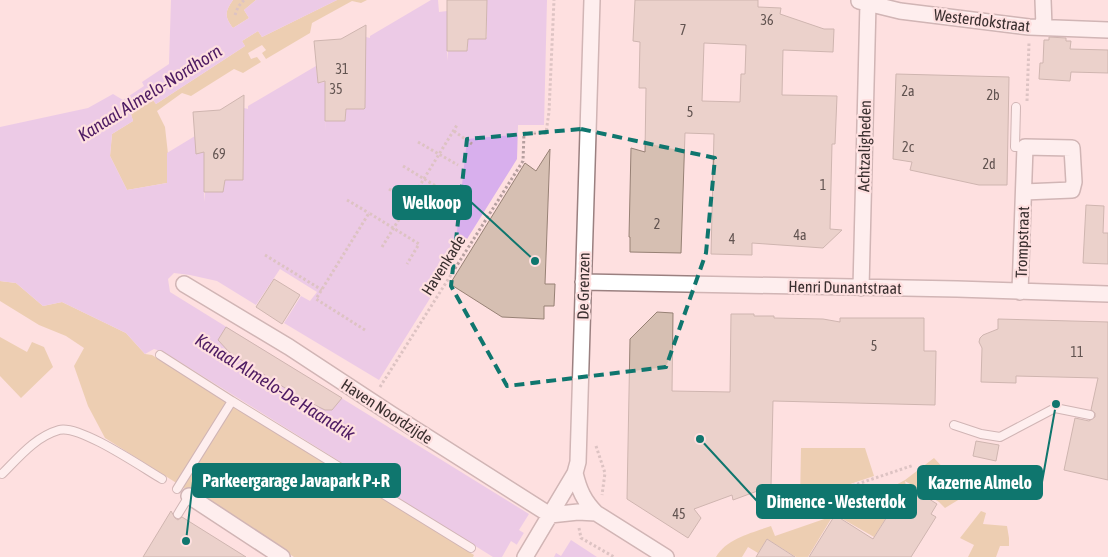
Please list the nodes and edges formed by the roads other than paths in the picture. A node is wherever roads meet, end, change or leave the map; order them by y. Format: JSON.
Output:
{"nodes":[{"id":1,"x":592,"y":0,"type":"edge"},
{"id":2,"x":1044,"y":0,"type":"edge"},
{"id":3,"x":863,"y":2,"type":"edge"},
{"id":4,"x":1036,"y":27,"type":"junction"},
{"id":5,"x":1108,"y":30,"type":"edge"},
{"id":6,"x":1016,"y":107,"type":"dead end"},
{"id":7,"x":1025,"y":147,"type":"junction"},
{"id":8,"x":1024,"y":192,"type":"junction"},
{"id":9,"x":583,"y":282,"type":"junction"},
{"id":10,"x":184,"y":284,"type":"dead end"},
{"id":11,"x":861,"y":288,"type":"junction"},
{"id":12,"x":1020,"y":292,"type":"junction"},
{"id":13,"x":1108,"y":294,"type":"edge"},
{"id":14,"x":160,"y":355,"type":"dead end"},
{"id":15,"x":232,"y":401,"type":"junction"},
{"id":16,"x":1090,"y":415,"type":"dead end"},
{"id":17,"x":954,"y":425,"type":"dead end"},
{"id":18,"x":2,"y":474,"type":"dead end"},
{"id":19,"x":575,"y":474,"type":"junction"},
{"id":20,"x":162,"y":479,"type":"dead end"},
{"id":21,"x":183,"y":492,"type":"junction"},
{"id":22,"x":596,"y":513,"type":"junction"},
{"id":23,"x":178,"y":514,"type":"dead end"},
{"id":24,"x":550,"y":515,"type":"junction"},
{"id":25,"x":471,"y":548,"type":"dead end"},
{"id":26,"x":526,"y":555,"type":"edge"},
{"id":27,"x":282,"y":557,"type":"edge"},
{"id":28,"x":666,"y":557,"type":"edge"}],
"edges":[{"from":1,"to":9,"type":"street","name":"De Grenzen"},
{"from":2,"to":4,"type":"street"},
{"from":3,"to":4,"type":"street","name":"Westerdokstraat"},
{"from":3,"to":11,"type":"street","name":"Achtzaligheden"},
{"from":4,"to":5,"type":"street","name":"Westerdokstraat"},
{"from":6,"to":7,"type":"lane"},
{"from":7,"to":8,"type":"street","name":"Trompstraat"},
{"from":7,"to":8,"type":"street","name":"Trompstraat"},
{"from":8,"to":12,"type":"street","name":"Trompstraat"},
{"from":9,"to":11,"type":"street","name":"Henri Dunantstraat"},
{"from":9,"to":19,"type":"street","name":"De Grenzen"},
{"from":10,"to":24,"type":"street","name":"Haven Noordzijde"},
{"from":11,"to":12,"type":"street","name":"Henri Dunantstraat"},
{"from":12,"to":13,"type":"street","name":"Henri Dunantstraat"},
{"from":14,"to":15,"type":"lane"},
{"from":15,"to":21,"type":"lane"},
{"from":15,"to":25,"type":"lane"},
{"from":16,"to":17,"type":"lane"},
{"from":18,"to":20,"type":"lane"},
{"from":19,"to":22,"type":"street"},
{"from":19,"to":24,"type":"street","name":"De Grenzen"},
{"from":21,"to":23,"type":"lane"},
{"from":21,"to":27,"type":"street"},
{"from":22,"to":24,"type":"street"},
{"from":22,"to":28,"type":"street"},
{"from":24,"to":26,"type":"street","name":"De Grenzen"}]}
